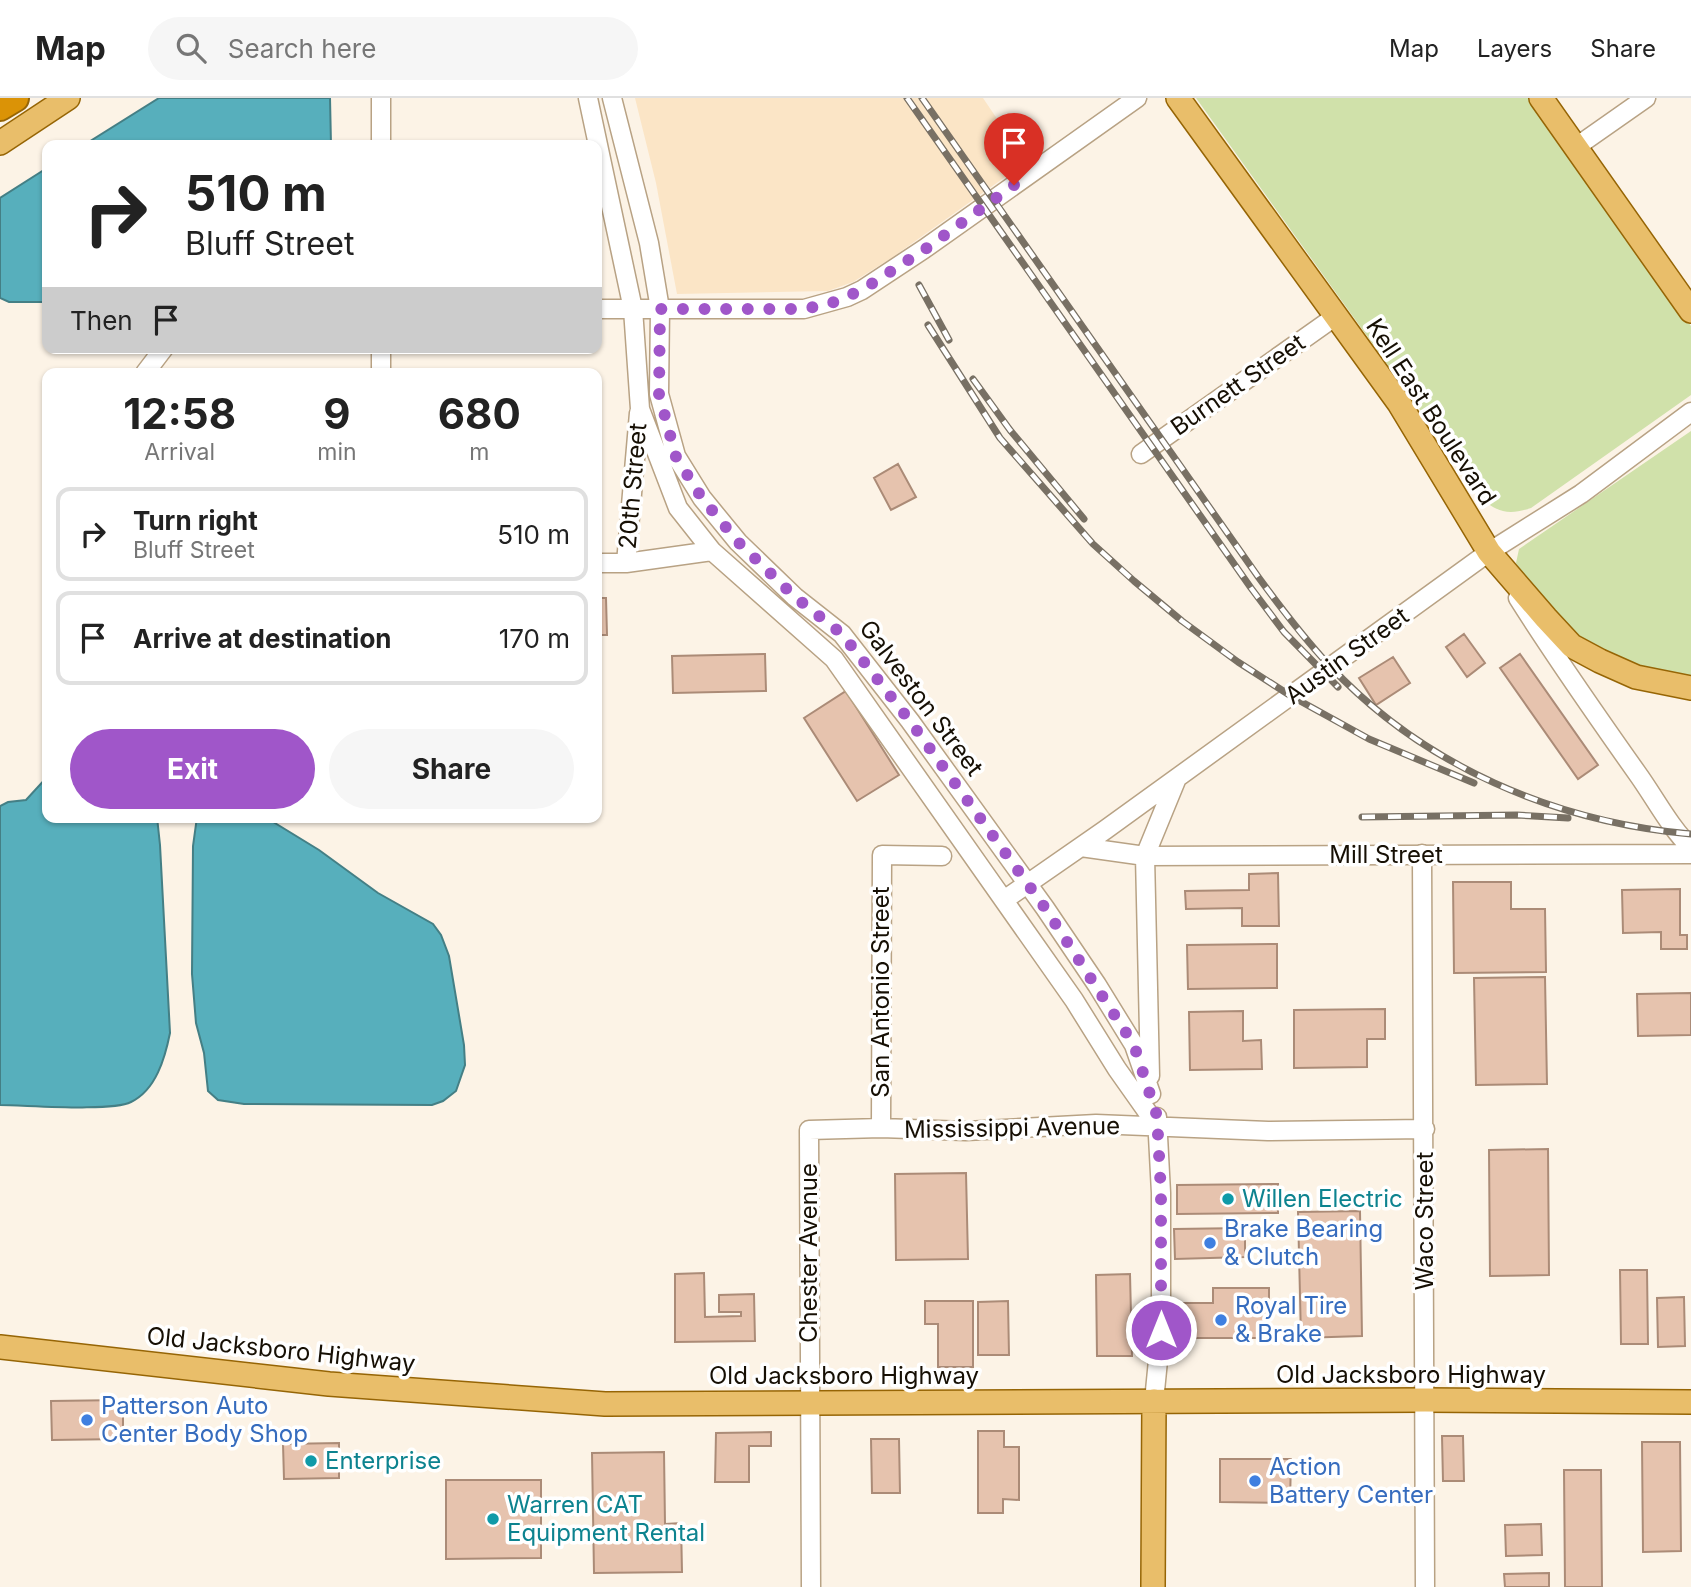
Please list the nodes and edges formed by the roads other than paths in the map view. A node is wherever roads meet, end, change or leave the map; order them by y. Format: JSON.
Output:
{"nodes":[{"id":1,"x":15,"y":98,"type":"edge"},
{"id":2,"x":68,"y":98,"type":"edge"},
{"id":3,"x":381,"y":98,"type":"edge"},
{"id":4,"x":588,"y":98,"type":"edge"},
{"id":5,"x":612,"y":98,"type":"edge"},
{"id":6,"x":1137,"y":98,"type":"edge"},
{"id":7,"x":1178,"y":98,"type":"edge"},
{"id":8,"x":1541,"y":98,"type":"edge"},
{"id":9,"x":1646,"y":98,"type":"edge"},
{"id":10,"x":0,"y":107,"type":"edge"},
{"id":11,"x":381,"y":140,"type":"edge"},
{"id":12,"x":597,"y":140,"type":"edge"},
{"id":13,"x":0,"y":143,"type":"edge"},
{"id":14,"x":1576,"y":148,"type":"junction"},
{"id":15,"x":602,"y":164,"type":"edge"},
{"id":16,"x":602,"y":309,"type":"edge"},
{"id":17,"x":633,"y":309,"type":"junction"},
{"id":18,"x":660,"y":309,"type":"junction"},
{"id":19,"x":1691,"y":312,"type":"edge"},
{"id":20,"x":1336,"y":316,"type":"junction"},
{"id":21,"x":159,"y":354,"type":"edge"},
{"id":22,"x":149,"y":368,"type":"edge"},
{"id":23,"x":640,"y":409,"type":"junction"},
{"id":24,"x":1691,"y":412,"type":"edge"},
{"id":25,"x":1141,"y":454,"type":"dead end"},
{"id":26,"x":712,"y":551,"type":"junction"},
{"id":27,"x":1489,"y":552,"type":"junction"},
{"id":28,"x":602,"y":563,"type":"edge"},
{"id":29,"x":626,"y":563,"type":"junction"},
{"id":30,"x":1691,"y":688,"type":"edge"},
{"id":31,"x":1177,"y":778,"type":"junction"},
{"id":32,"x":1081,"y":846,"type":"junction"},
{"id":33,"x":1691,"y":848,"type":"edge"},
{"id":34,"x":1422,"y":854,"type":"junction"},
{"id":35,"x":1691,"y":854,"type":"edge"},
{"id":36,"x":942,"y":856,"type":"dead end"},
{"id":37,"x":1145,"y":856,"type":"junction"},
{"id":38,"x":1027,"y":883,"type":"junction"},
{"id":39,"x":1004,"y":900,"type":"junction"},
{"id":40,"x":1151,"y":1094,"type":"junction"},
{"id":41,"x":1158,"y":1127,"type":"junction"},
{"id":42,"x":881,"y":1128,"type":"junction"},
{"id":43,"x":1424,"y":1129,"type":"junction"},
{"id":44,"x":808,"y":1130,"type":"joint"},
{"id":45,"x":0,"y":1347,"type":"edge"},
{"id":46,"x":1425,"y":1400,"type":"junction"},
{"id":47,"x":1154,"y":1401,"type":"junction"},
{"id":48,"x":1691,"y":1402,"type":"edge"},
{"id":49,"x":809,"y":1403,"type":"junction"},
{"id":50,"x":811,"y":1587,"type":"edge"},
{"id":51,"x":1153,"y":1587,"type":"edge"},
{"id":52,"x":1425,"y":1587,"type":"edge"}],
"edges":[{"from":1,"to":10,"type":"highway"},
{"from":2,"to":13,"type":"main road"},
{"from":3,"to":11,"type":"street"},
{"from":4,"to":12,"type":"street","name":"Galveston Street"},
{"from":5,"to":18,"type":"street","name":"Galveston Street"},
{"from":6,"to":18,"type":"street"},
{"from":7,"to":20,"type":"main road","name":"Kell East Boulevard"},
{"from":8,"to":14,"type":"main road"},
{"from":9,"to":14,"type":"street"},
{"from":14,"to":19,"type":"main road"},
{"from":15,"to":17,"type":"street","name":"Galveston Street"},
{"from":16,"to":17,"type":"street"},
{"from":17,"to":18,"type":"street"},
{"from":17,"to":23,"type":"street","name":"Galveston Street"},
{"from":18,"to":38,"type":"street","name":"Galveston Street"},
{"from":20,"to":25,"type":"street","name":"Burnett Street"},
{"from":20,"to":27,"type":"main road","name":"Kell East Boulevard"},
{"from":21,"to":22,"type":"street"},
{"from":23,"to":26,"type":"street","name":"Galveston Street"},
{"from":23,"to":29,"type":"street","name":"20th Street"},
{"from":24,"to":27,"type":"street","name":"Austin Street"},
{"from":26,"to":29,"type":"street"},
{"from":26,"to":39,"type":"street","name":"Galveston Street"},
{"from":27,"to":30,"type":"main road","name":"Kell East Boulevard"},
{"from":27,"to":31,"type":"street","name":"Austin Street"},
{"from":27,"to":33,"type":"street"},
{"from":28,"to":29,"type":"street"},
{"from":31,"to":32,"type":"street","name":"Austin Street"},
{"from":31,"to":37,"type":"street","name":"Galveston Street"},
{"from":32,"to":37,"type":"street","name":"Mill Street"},
{"from":32,"to":38,"type":"street","name":"Austin Street"},
{"from":34,"to":35,"type":"street","name":"Mill Street"},
{"from":34,"to":37,"type":"street","name":"Mill Street"},
{"from":34,"to":43,"type":"street","name":"Waco Street"},
{"from":36,"to":42,"type":"street","name":"San Antonio Street"},
{"from":37,"to":40,"type":"street","name":"Galveston Street"},
{"from":38,"to":39,"type":"street","name":"Austin Street"},
{"from":38,"to":40,"type":"street","name":"Galveston Street"},
{"from":39,"to":41,"type":"street","name":"Galveston Street"},
{"from":40,"to":41,"type":"street","name":"Galveston Street"},
{"from":41,"to":42,"type":"street","name":"Mississippi Avenue"},
{"from":41,"to":43,"type":"street","name":"Mississippi Avenue"},
{"from":41,"to":47,"type":"street","name":"Galveston Street"},
{"from":42,"to":44,"type":"street","name":"Mississippi Avenue"},
{"from":43,"to":46,"type":"street","name":"Waco Street"},
{"from":44,"to":49,"type":"street","name":"Chester Avenue"},
{"from":45,"to":49,"type":"main road","name":"Old Jacksboro Highway"},
{"from":46,"to":47,"type":"main road","name":"Old Jacksboro Highway"},
{"from":46,"to":48,"type":"main road","name":"Old Jacksboro Highway"},
{"from":46,"to":52,"type":"street","name":"Waco Street"},
{"from":47,"to":49,"type":"main road","name":"Old Jacksboro Highway"},
{"from":47,"to":51,"type":"main road","name":"Galveston Street"},
{"from":49,"to":50,"type":"street","name":"Chester Avenue"}]}
